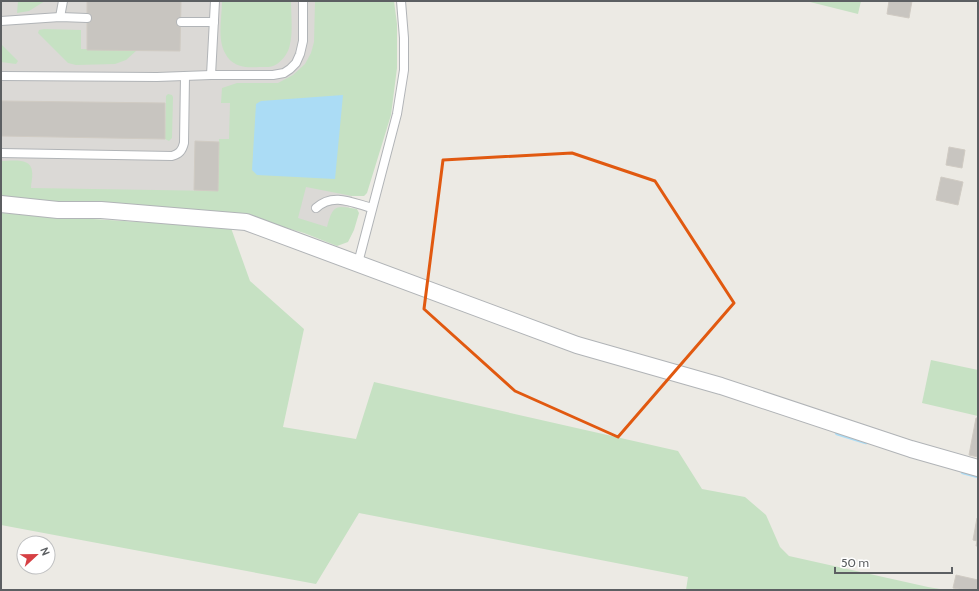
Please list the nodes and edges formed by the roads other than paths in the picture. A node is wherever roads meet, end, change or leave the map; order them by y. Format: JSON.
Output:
{"nodes":[{"id":1,"x":63,"y":1,"type":"edge"},
{"id":2,"x":215,"y":1,"type":"edge"},
{"id":3,"x":303,"y":1,"type":"edge"},
{"id":4,"x":401,"y":1,"type":"edge"},
{"id":5,"x":60,"y":17,"type":"junction"},
{"id":6,"x":87,"y":18,"type":"dead end"},
{"id":7,"x":1,"y":21,"type":"edge"},
{"id":8,"x":181,"y":22,"type":"dead end"},
{"id":9,"x":214,"y":22,"type":"junction"},
{"id":10,"x":211,"y":75,"type":"junction"},
{"id":11,"x":1,"y":76,"type":"edge"},
{"id":12,"x":185,"y":76,"type":"junction"},
{"id":13,"x":1,"y":153,"type":"edge"},
{"id":14,"x":1,"y":204,"type":"edge"},
{"id":15,"x":316,"y":208,"type":"dead end"},
{"id":16,"x":372,"y":208,"type":"junction"},
{"id":17,"x":358,"y":263,"type":"junction"},
{"id":18,"x":978,"y":468,"type":"edge"}],
"edges":[{"from":1,"to":5,"type":"lane"},
{"from":2,"to":9,"type":"lane"},
{"from":3,"to":10,"type":"lane"},
{"from":4,"to":16,"type":"lane"},
{"from":5,"to":6,"type":"lane"},
{"from":5,"to":7,"type":"lane"},
{"from":8,"to":9,"type":"lane"},
{"from":9,"to":10,"type":"lane"},
{"from":10,"to":12,"type":"lane"},
{"from":11,"to":12,"type":"lane"},
{"from":12,"to":13,"type":"lane"},
{"from":14,"to":17,"type":"street"},
{"from":15,"to":16,"type":"lane"},
{"from":16,"to":17,"type":"lane"},
{"from":17,"to":18,"type":"street"}]}
